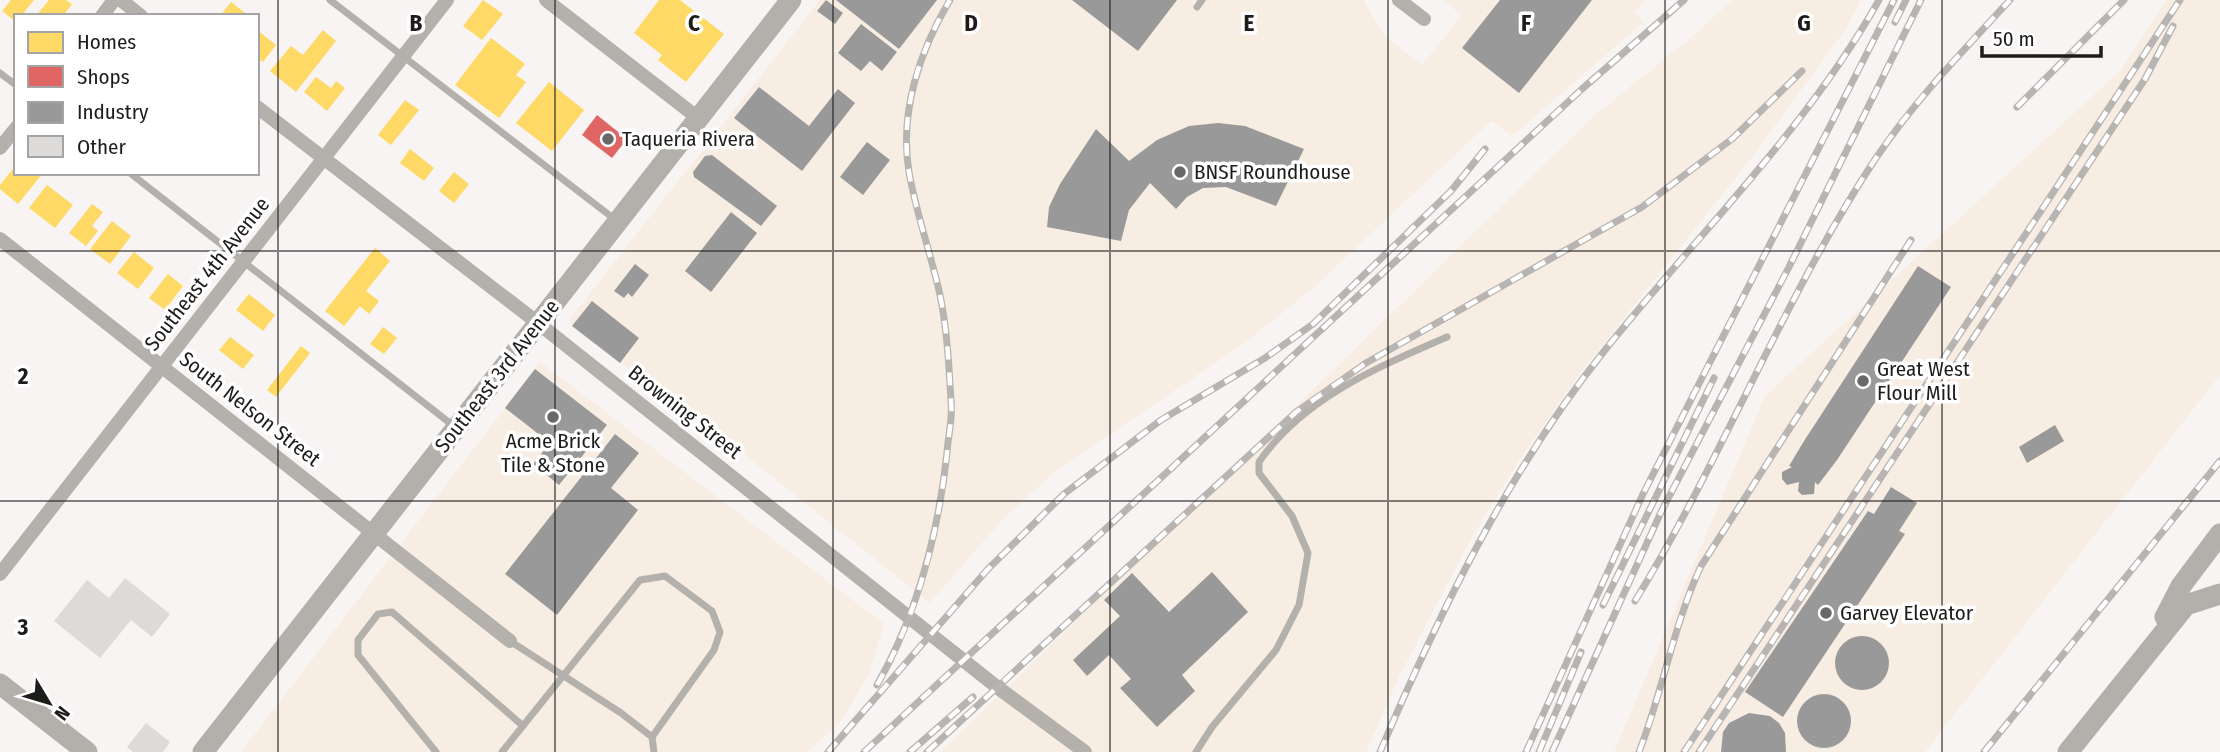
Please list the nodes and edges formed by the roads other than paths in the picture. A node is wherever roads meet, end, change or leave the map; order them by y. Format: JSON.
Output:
{"nodes":[{"id":1,"x":121,"y":0,"type":"edge"},
{"id":2,"x":330,"y":0,"type":"edge"},
{"id":3,"x":447,"y":0,"type":"edge"},
{"id":4,"x":546,"y":0,"type":"edge"},
{"id":5,"x":790,"y":0,"type":"edge"},
{"id":6,"x":1399,"y":0,"type":"edge"},
{"id":7,"x":138,"y":14,"type":"edge"},
{"id":8,"x":1424,"y":19,"type":"dead end"},
{"id":9,"x":403,"y":56,"type":"junction"},
{"id":10,"x":0,"y":72,"type":"edge"},
{"id":11,"x":14,"y":83,"type":"edge"},
{"id":12,"x":259,"y":109,"type":"edge"},
{"id":13,"x":698,"y":118,"type":"junction"},
{"id":14,"x":14,"y":130,"type":"edge"},
{"id":15,"x":0,"y":148,"type":"edge"},
{"id":16,"x":323,"y":158,"type":"junction"},
{"id":17,"x":133,"y":175,"type":"edge"},
{"id":18,"x":618,"y":221,"type":"junction"},
{"id":19,"x":0,"y":239,"type":"edge"},
{"id":20,"x":243,"y":261,"type":"junction"},
{"id":21,"x":538,"y":323,"type":"junction"},
{"id":22,"x":1447,"y":337,"type":"dead end"},
{"id":23,"x":162,"y":366,"type":"junction"},
{"id":24,"x":456,"y":428,"type":"junction"},
{"id":25,"x":374,"y":534,"type":"junction"},
{"id":26,"x":2220,"y":534,"type":"edge"},
{"id":27,"x":0,"y":574,"type":"edge"},
{"id":28,"x":2220,"y":594,"type":"edge"},
{"id":29,"x":510,"y":641,"type":"joint"},
{"id":30,"x":2149,"y":649,"type":"junction"},
{"id":31,"x":564,"y":675,"type":"junction"},
{"id":32,"x":0,"y":684,"type":"edge"},
{"id":33,"x":523,"y":726,"type":"junction"},
{"id":34,"x":652,"y":737,"type":"junction"},
{"id":35,"x":87,"y":752,"type":"edge"},
{"id":36,"x":203,"y":752,"type":"edge"},
{"id":37,"x":436,"y":752,"type":"edge"},
{"id":38,"x":502,"y":752,"type":"edge"},
{"id":39,"x":654,"y":752,"type":"edge"},
{"id":40,"x":1085,"y":752,"type":"edge"},
{"id":41,"x":1196,"y":752,"type":"edge"},
{"id":42,"x":2068,"y":752,"type":"edge"}],
"edges":[{"from":1,"to":7,"type":"street"},
{"from":2,"to":9,"type":"lane"},
{"from":3,"to":9,"type":"street","name":"Southeast 4th Avenue"},
{"from":4,"to":13,"type":"street"},
{"from":5,"to":13,"type":"main road","name":"Southeast 3rd Avenue"},
{"from":6,"to":8,"type":"street"},
{"from":9,"to":16,"type":"street","name":"Southeast 4th Avenue"},
{"from":9,"to":18,"type":"lane"},
{"from":10,"to":11,"type":"lane"},
{"from":12,"to":16,"type":"street","name":"Browning Street"},
{"from":13,"to":18,"type":"main road","name":"Southeast 3rd Avenue"},
{"from":14,"to":15,"type":"street"},
{"from":16,"to":20,"type":"street","name":"Southeast 4th Avenue"},
{"from":16,"to":21,"type":"street","name":"Browning Street"},
{"from":17,"to":20,"type":"lane"},
{"from":18,"to":21,"type":"main road","name":"Southeast 3rd Avenue"},
{"from":19,"to":23,"type":"street","name":"South Nelson Street"},
{"from":20,"to":23,"type":"street","name":"Southeast 4th Avenue"},
{"from":20,"to":24,"type":"lane"},
{"from":21,"to":24,"type":"main road","name":"Southeast 3rd Avenue"},
{"from":21,"to":40,"type":"street","name":"Browning Street"},
{"from":22,"to":41,"type":"lane"},
{"from":23,"to":25,"type":"street","name":"South Nelson Street"},
{"from":23,"to":27,"type":"street","name":"Southeast 4th Avenue"},
{"from":24,"to":25,"type":"main road","name":"Southeast 3rd Avenue"},
{"from":25,"to":29,"type":"street","name":"South Nelson Street"},
{"from":25,"to":36,"type":"main road","name":"Southeast 3rd Avenue"},
{"from":26,"to":30,"type":"main road"},
{"from":28,"to":30,"type":"main road"},
{"from":29,"to":31,"type":"lane"},
{"from":30,"to":42,"type":"main road"},
{"from":31,"to":33,"type":"lane"},
{"from":31,"to":34,"type":"lane"},
{"from":31,"to":34,"type":"lane"},
{"from":32,"to":35,"type":"main road"},
{"from":33,"to":37,"type":"lane"},
{"from":33,"to":38,"type":"lane"},
{"from":34,"to":39,"type":"lane"}]}
